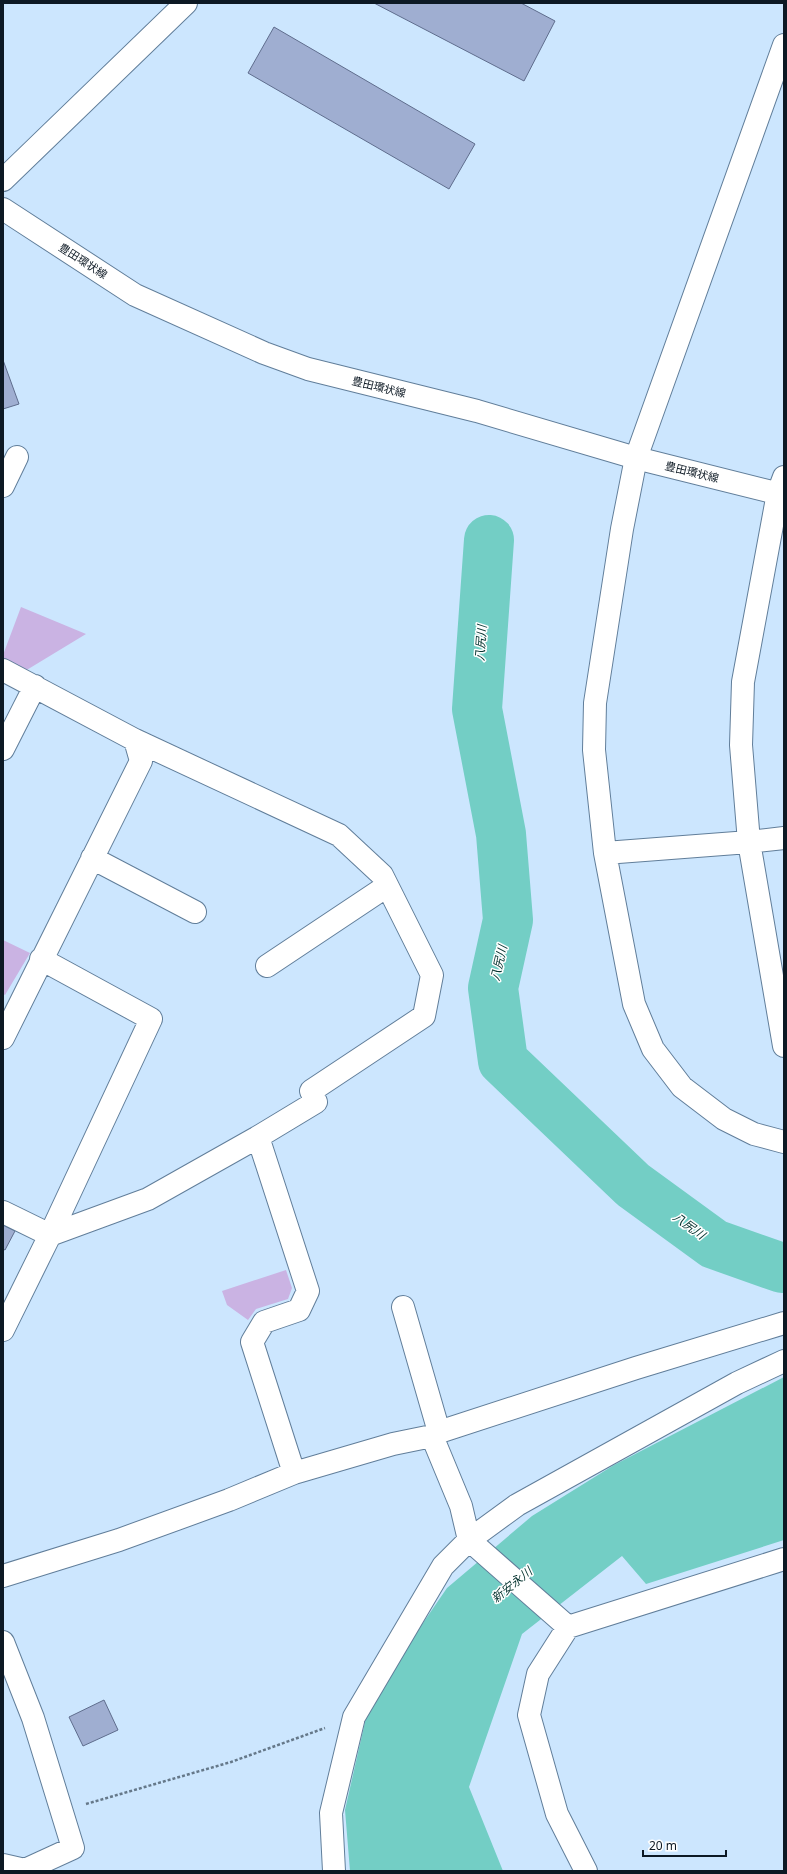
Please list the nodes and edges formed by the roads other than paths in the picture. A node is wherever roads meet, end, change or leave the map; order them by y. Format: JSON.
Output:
{"nodes":[{"id":1,"x":186,"y":3,"type":"edge"},
{"id":2,"x":784,"y":45,"type":"edge"},
{"id":3,"x":3,"y":180,"type":"edge"},
{"id":4,"x":3,"y":209,"type":"edge"},
{"id":5,"x":17,"y":457,"type":"dead end"},
{"id":6,"x":636,"y":458,"type":"junction"},
{"id":7,"x":3,"y":486,"type":"edge"},
{"id":8,"x":782,"y":488,"type":"edge"},
{"id":9,"x":3,"y":670,"type":"edge"},
{"id":10,"x":34,"y":686,"type":"junction"},
{"id":11,"x":135,"y":740,"type":"junction"},
{"id":12,"x":3,"y":749,"type":"edge"},
{"id":13,"x":784,"y":838,"type":"edge"},
{"id":14,"x":749,"y":842,"type":"junction"},
{"id":15,"x":605,"y":853,"type":"junction"},
{"id":16,"x":92,"y":858,"type":"junction"},
{"id":17,"x":387,"y":886,"type":"junction"},
{"id":18,"x":195,"y":912,"type":"dead end"},
{"id":19,"x":41,"y":959,"type":"junction"},
{"id":20,"x":267,"y":966,"type":"dead end"},
{"id":21,"x":3,"y":1038,"type":"edge"},
{"id":22,"x":784,"y":1046,"type":"edge"},
{"id":23,"x":258,"y":1137,"type":"junction"},
{"id":24,"x":784,"y":1142,"type":"edge"},
{"id":25,"x":3,"y":1212,"type":"edge"},
{"id":26,"x":50,"y":1235,"type":"junction"},
{"id":27,"x":404,"y":1307,"type":"dead end"},
{"id":28,"x":784,"y":1323,"type":"edge"},
{"id":29,"x":3,"y":1330,"type":"edge"},
{"id":30,"x":784,"y":1361,"type":"edge"},
{"id":31,"x":435,"y":1434,"type":"junction"},
{"id":32,"x":294,"y":1473,"type":"junction"},
{"id":33,"x":469,"y":1540,"type":"junction"},
{"id":34,"x":784,"y":1559,"type":"edge"},
{"id":35,"x":3,"y":1576,"type":"edge"},
{"id":36,"x":568,"y":1627,"type":"junction"},
{"id":37,"x":3,"y":1642,"type":"edge"},
{"id":38,"x":3,"y":1865,"type":"edge"},
{"id":39,"x":334,"y":1871,"type":"edge"},
{"id":40,"x":586,"y":1871,"type":"edge"}],
"edges":[{"from":1,"to":3,"type":"street"},
{"from":2,"to":6,"type":"street"},
{"from":4,"to":6,"type":"street","name":"豊田環状線"},
{"from":5,"to":7,"type":"street"},
{"from":6,"to":8,"type":"street","name":"豊田環状線"},
{"from":6,"to":15,"type":"street"},
{"from":8,"to":14,"type":"street"},
{"from":9,"to":10,"type":"street"},
{"from":10,"to":11,"type":"street"},
{"from":10,"to":12,"type":"street"},
{"from":11,"to":16,"type":"street"},
{"from":11,"to":17,"type":"street"},
{"from":13,"to":14,"type":"street"},
{"from":14,"to":15,"type":"street"},
{"from":14,"to":22,"type":"street"},
{"from":15,"to":24,"type":"street"},
{"from":16,"to":18,"type":"street"},
{"from":16,"to":19,"type":"street"},
{"from":17,"to":20,"type":"street"},
{"from":17,"to":23,"type":"street"},
{"from":19,"to":21,"type":"street"},
{"from":19,"to":26,"type":"street"},
{"from":23,"to":26,"type":"street"},
{"from":23,"to":32,"type":"street"},
{"from":25,"to":26,"type":"street"},
{"from":26,"to":29,"type":"street"},
{"from":27,"to":31,"type":"street"},
{"from":28,"to":31,"type":"street"},
{"from":30,"to":33,"type":"street"},
{"from":31,"to":32,"type":"street"},
{"from":31,"to":33,"type":"street"},
{"from":32,"to":35,"type":"street"},
{"from":33,"to":36,"type":"street"},
{"from":33,"to":39,"type":"street"},
{"from":34,"to":36,"type":"street"},
{"from":36,"to":40,"type":"street"},
{"from":37,"to":38,"type":"street"}]}
